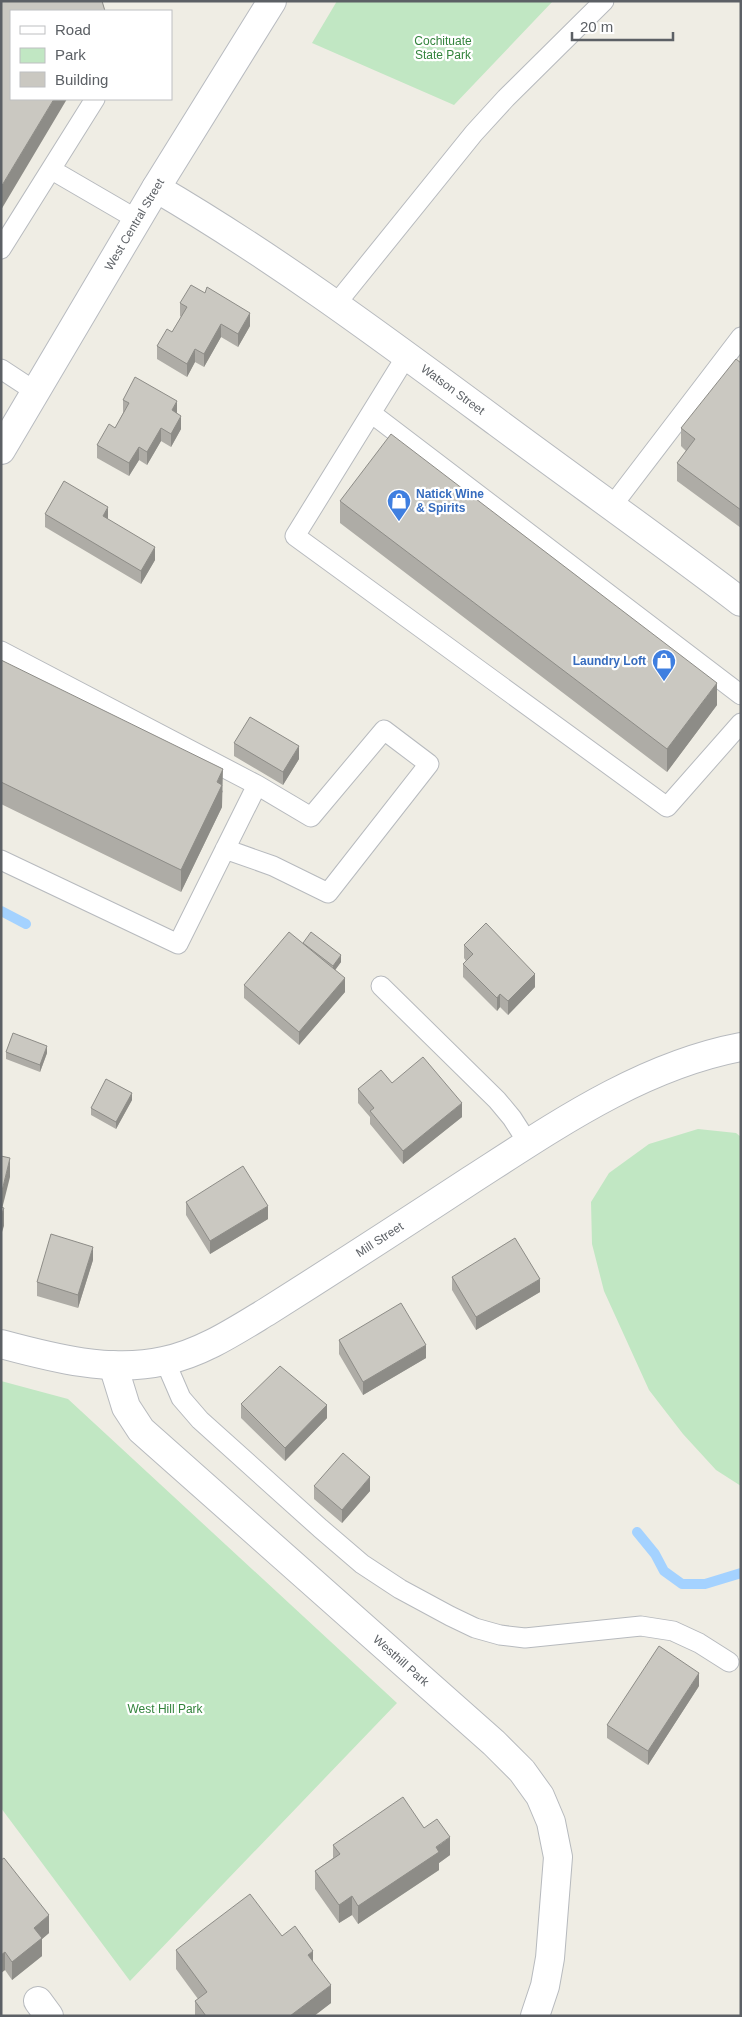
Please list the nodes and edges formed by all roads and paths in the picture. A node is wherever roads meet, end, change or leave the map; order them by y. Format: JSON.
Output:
{"nodes":[{"id":1,"x":272,"y":1,"type":"edge"},
{"id":2,"x":604,"y":1,"type":"edge"},
{"id":3,"x":95,"y":100,"type":"edge"},
{"id":4,"x":52,"y":170,"type":"junction"},
{"id":5,"x":156,"y":188,"type":"junction"},
{"id":6,"x":138,"y":220,"type":"junction"},
{"id":7,"x":1,"y":249,"type":"edge"},
{"id":8,"x":336,"y":304,"type":"junction"},
{"id":9,"x":741,"y":337,"type":"edge"},
{"id":10,"x":407,"y":355,"type":"junction"},
{"id":11,"x":1,"y":369,"type":"edge"},
{"id":12,"x":36,"y":392,"type":"junction"},
{"id":13,"x":371,"y":412,"type":"junction"},
{"id":14,"x":1,"y":450,"type":"edge"},
{"id":15,"x":612,"y":506,"type":"junction"},
{"id":16,"x":741,"y":602,"type":"edge"},
{"id":17,"x":1,"y":650,"type":"edge"},
{"id":18,"x":741,"y":694,"type":"edge"},
{"id":19,"x":741,"y":723,"type":"edge"},
{"id":20,"x":256,"y":785,"type":"junction"},
{"id":21,"x":225,"y":849,"type":"junction"},
{"id":22,"x":1,"y":860,"type":"edge"},
{"id":23,"x":381,"y":986,"type":"dead end"},
{"id":24,"x":741,"y":1047,"type":"edge"},
{"id":25,"x":528,"y":1143,"type":"junction"},
{"id":26,"x":1,"y":1344,"type":"edge"},
{"id":27,"x":165,"y":1361,"type":"junction"},
{"id":28,"x":113,"y":1365,"type":"junction"},
{"id":29,"x":730,"y":1662,"type":"dead end"},
{"id":30,"x":535,"y":2016,"type":"edge"}],
"edges":[{"from":1,"to":5,"type":"street","name":"West Central Street"},
{"from":2,"to":8,"type":"lane"},
{"from":3,"to":4,"type":"lane"},
{"from":4,"to":6,"type":"lane"},
{"from":4,"to":7,"type":"lane"},
{"from":5,"to":6,"type":"street","name":"West Central Street"},
{"from":5,"to":8,"type":"street","name":"Watson Street"},
{"from":6,"to":12,"type":"street","name":"West Central Street"},
{"from":8,"to":10,"type":"street","name":"Watson Street"},
{"from":9,"to":15,"type":"lane"},
{"from":10,"to":13,"type":"lane"},
{"from":10,"to":15,"type":"street","name":"Watson Street"},
{"from":11,"to":12,"type":"lane"},
{"from":12,"to":14,"type":"street","name":"West Central Street"},
{"from":13,"to":18,"type":"lane"},
{"from":13,"to":19,"type":"lane"},
{"from":15,"to":16,"type":"street","name":"Watson Street"},
{"from":17,"to":20,"type":"lane"},
{"from":20,"to":21,"type":"lane"},
{"from":20,"to":21,"type":"lane"},
{"from":21,"to":22,"type":"lane"},
{"from":23,"to":25,"type":"lane"},
{"from":24,"to":25,"type":"street","name":"Mill Street"},
{"from":25,"to":27,"type":"street","name":"Mill Street"},
{"from":26,"to":28,"type":"street","name":"Mill Street"},
{"from":27,"to":28,"type":"street","name":"Mill Street"},
{"from":27,"to":29,"type":"lane"},
{"from":28,"to":30,"type":"street","name":"Westhill Park"}]}
